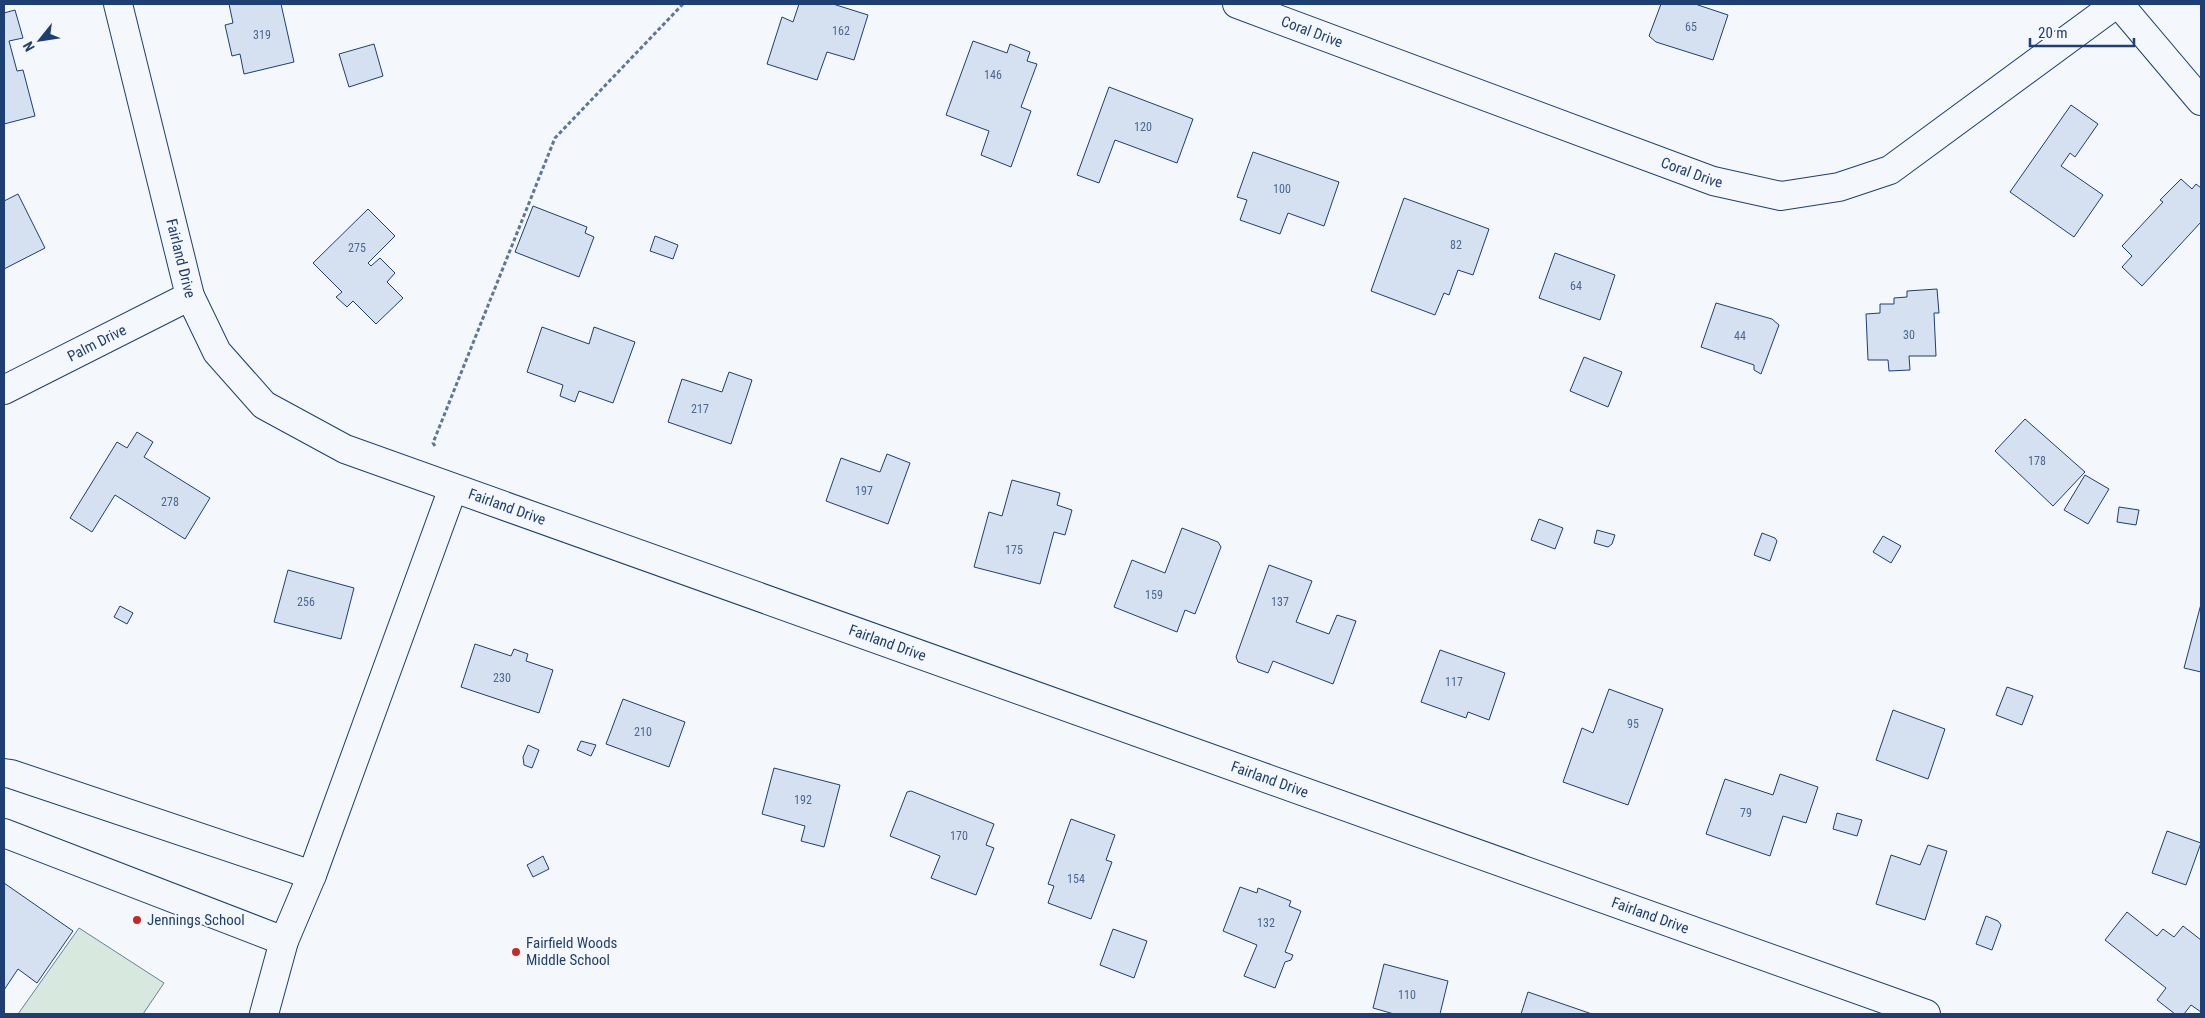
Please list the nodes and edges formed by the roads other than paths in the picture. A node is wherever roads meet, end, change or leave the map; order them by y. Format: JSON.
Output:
{"nodes":[{"id":1,"x":118,"y":4,"type":"edge"},
{"id":2,"x":1237,"y":4,"type":"edge"},
{"id":3,"x":2118,"y":4,"type":"edge"},
{"id":4,"x":2201,"y":101,"type":"edge"},
{"id":5,"x":190,"y":296,"type":"junction"},
{"id":6,"x":4,"y":390,"type":"edge"},
{"id":7,"x":453,"y":488,"type":"junction"},
{"id":8,"x":4,"y":773,"type":"edge"},
{"id":9,"x":4,"y":833,"type":"edge"},
{"id":10,"x":312,"y":875,"type":"junction"},
{"id":11,"x":284,"y":941,"type":"junction"},
{"id":12,"x":264,"y":1014,"type":"edge"},
{"id":13,"x":1926,"y":1014,"type":"edge"}],
"edges":[{"from":1,"to":5,"type":"street","name":"Fairland Drive"},
{"from":2,"to":3,"type":"street","name":"Coral Drive"},
{"from":3,"to":4,"type":"street"},
{"from":5,"to":6,"type":"street","name":"Palm Drive"},
{"from":5,"to":7,"type":"street","name":"Fairland Drive"},
{"from":7,"to":10,"type":"street"},
{"from":7,"to":13,"type":"street","name":"Fairland Drive"},
{"from":8,"to":10,"type":"street"},
{"from":9,"to":11,"type":"street"},
{"from":10,"to":11,"type":"street"},
{"from":11,"to":12,"type":"street"}]}
